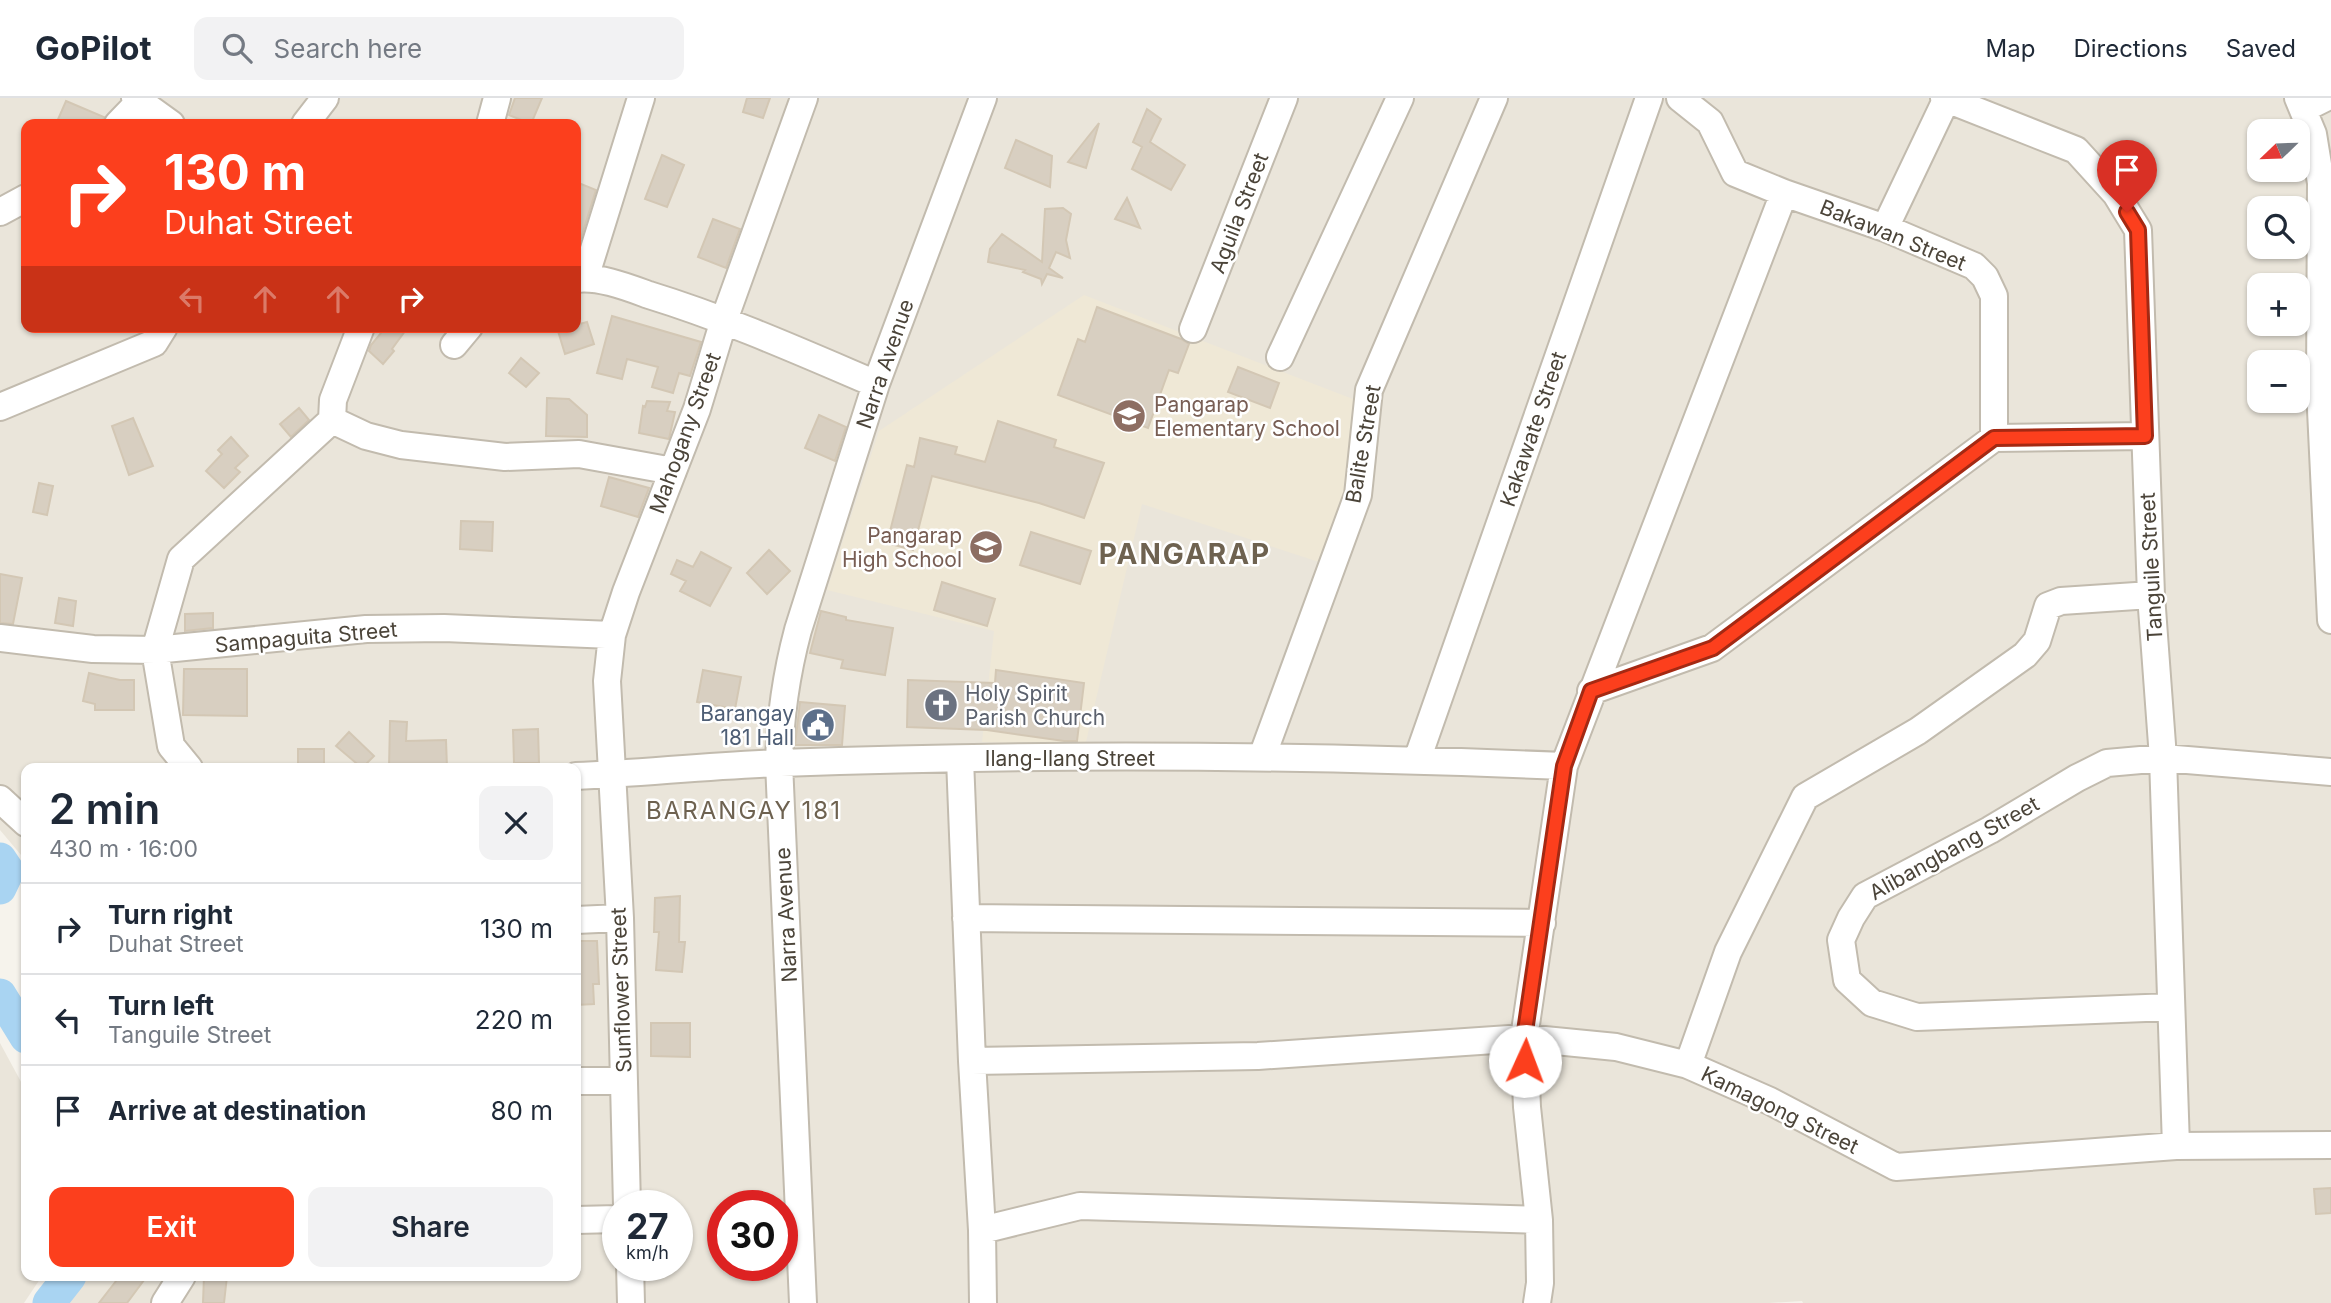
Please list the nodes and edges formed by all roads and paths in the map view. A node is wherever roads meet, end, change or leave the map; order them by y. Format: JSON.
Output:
{"nodes":[{"id":1,"x":325,"y":98,"type":"edge"},
{"id":2,"x":497,"y":98,"type":"edge"},
{"id":3,"x":641,"y":98,"type":"edge"},
{"id":4,"x":804,"y":98,"type":"edge"},
{"id":5,"x":983,"y":98,"type":"edge"},
{"id":6,"x":1284,"y":98,"type":"edge"},
{"id":7,"x":1400,"y":98,"type":"edge"},
{"id":8,"x":1494,"y":98,"type":"edge"},
{"id":9,"x":1649,"y":98,"type":"edge"},
{"id":10,"x":1680,"y":98,"type":"edge"},
{"id":11,"x":1946,"y":98,"type":"edge"},
{"id":12,"x":139,"y":99,"type":"edge"},
{"id":13,"x":2309,"y":102,"type":"edge"},
{"id":14,"x":122,"y":119,"type":"edge"},
{"id":15,"x":165,"y":119,"type":"edge"},
{"id":16,"x":309,"y":119,"type":"edge"},
{"id":17,"x":491,"y":119,"type":"edge"},
{"id":18,"x":1784,"y":193,"type":"junction"},
{"id":19,"x":21,"y":201,"type":"edge"},
{"id":20,"x":0,"y":212,"type":"edge"},
{"id":21,"x":1885,"y":228,"type":"junction"},
{"id":22,"x":581,"y":276,"type":"edge"},
{"id":23,"x":581,"y":279,"type":"edge"},
{"id":24,"x":724,"y":320,"type":"junction"},
{"id":25,"x":1194,"y":328,"type":"dead end"},
{"id":26,"x":160,"y":333,"type":"edge"},
{"id":27,"x":359,"y":333,"type":"edge"},
{"id":28,"x":1280,"y":357,"type":"dead end"},
{"id":29,"x":876,"y":384,"type":"junction"},
{"id":30,"x":0,"y":407,"type":"edge"},
{"id":31,"x":331,"y":419,"type":"junction"},
{"id":32,"x":2145,"y":436,"type":"junction"},
{"id":33,"x":1994,"y":438,"type":"junction"},
{"id":34,"x":2327,"y":442,"type":"edge"},
{"id":35,"x":673,"y":471,"type":"junction"},
{"id":36,"x":2151,"y":595,"type":"junction"},
{"id":37,"x":2331,"y":620,"type":"edge"},
{"id":38,"x":612,"y":635,"type":"junction"},
{"id":39,"x":0,"y":638,"type":"edge"},
{"id":40,"x":155,"y":650,"type":"junction"},
{"id":41,"x":1591,"y":691,"type":"junction"},
{"id":42,"x":1262,"y":757,"type":"junction"},
{"id":43,"x":2163,"y":758,"type":"junction"},
{"id":44,"x":960,"y":759,"type":"junction"},
{"id":45,"x":1418,"y":760,"type":"junction"},
{"id":46,"x":185,"y":763,"type":"edge"},
{"id":47,"x":779,"y":763,"type":"junction"},
{"id":48,"x":1564,"y":766,"type":"junction"},
{"id":49,"x":2331,"y":772,"type":"edge"},
{"id":50,"x":610,"y":774,"type":"junction"},
{"id":51,"x":581,"y":776,"type":"edge"},
{"id":52,"x":0,"y":799,"type":"edge"},
{"id":53,"x":21,"y":818,"type":"edge"},
{"id":54,"x":620,"y":918,"type":"junction"},
{"id":55,"x":966,"y":918,"type":"junction"},
{"id":56,"x":581,"y":920,"type":"edge"},
{"id":57,"x":1542,"y":923,"type":"junction"},
{"id":58,"x":2171,"y":1007,"type":"junction"},
{"id":59,"x":1524,"y":1038,"type":"junction"},
{"id":60,"x":972,"y":1061,"type":"junction"},
{"id":61,"x":1688,"y":1065,"type":"junction"},
{"id":62,"x":624,"y":1081,"type":"junction"},
{"id":63,"x":581,"y":1082,"type":"edge"},
{"id":64,"x":2331,"y":1145,"type":"edge"},
{"id":65,"x":2176,"y":1146,"type":"junction"},
{"id":66,"x":627,"y":1190,"type":"edge"},
{"id":67,"x":602,"y":1219,"type":"edge"},
{"id":68,"x":581,"y":1220,"type":"edge"},
{"id":69,"x":1539,"y":1220,"type":"junction"},
{"id":70,"x":982,"y":1230,"type":"junction"},
{"id":71,"x":179,"y":1281,"type":"edge"},
{"id":72,"x":630,"y":1281,"type":"edge"},
{"id":73,"x":164,"y":1303,"type":"edge"},
{"id":74,"x":631,"y":1303,"type":"edge"},
{"id":75,"x":803,"y":1303,"type":"edge"},
{"id":76,"x":983,"y":1303,"type":"edge"},
{"id":77,"x":1537,"y":1303,"type":"edge"}],
"edges":[{"from":1,"to":16,"type":"street"},
{"from":2,"to":17,"type":"street"},
{"from":3,"to":22,"type":"street"},
{"from":4,"to":24,"type":"street","name":"Mahogany Street"},
{"from":5,"to":29,"type":"street","name":"Narra Avenue"},
{"from":6,"to":25,"type":"street","name":"Aguila Street"},
{"from":7,"to":28,"type":"street"},
{"from":8,"to":42,"type":"street","name":"Balite Street"},
{"from":9,"to":45,"type":"street","name":"Kakawate Street"},
{"from":10,"to":18,"type":"street","name":"Bakawan Street"},
{"from":11,"to":21,"type":"street"},
{"from":11,"to":32,"type":"street","name":"Tanguile Street"},
{"from":12,"to":14,"type":"street"},
{"from":12,"to":15,"type":"street"},
{"from":13,"to":34,"type":"street"},
{"from":18,"to":21,"type":"street","name":"Bakawan Street"},
{"from":18,"to":41,"type":"street"},
{"from":19,"to":20,"type":"street"},
{"from":21,"to":33,"type":"street","name":"Bakawan Street"},
{"from":23,"to":24,"type":"street"},
{"from":24,"to":29,"type":"street"},
{"from":24,"to":35,"type":"street","name":"Mahogany Street"},
{"from":26,"to":30,"type":"street"},
{"from":27,"to":31,"type":"street"},
{"from":29,"to":47,"type":"street","name":"Narra Avenue"},
{"from":31,"to":35,"type":"street"},
{"from":31,"to":40,"type":"street"},
{"from":32,"to":33,"type":"street"},
{"from":32,"to":36,"type":"street","name":"Tanguile Street"},
{"from":33,"to":41,"type":"street"},
{"from":34,"to":37,"type":"street"},
{"from":35,"to":38,"type":"street","name":"Mahogany Street"},
{"from":36,"to":43,"type":"street","name":"Tanguile Street"},
{"from":36,"to":61,"type":"street","name":"Kamagong Street"},
{"from":38,"to":40,"type":"street","name":"Sampaguita Street"},
{"from":38,"to":50,"type":"street","name":"Mahogany Street"},
{"from":39,"to":40,"type":"street","name":"Sampaguita Street"},
{"from":40,"to":46,"type":"street"},
{"from":41,"to":48,"type":"street"},
{"from":42,"to":44,"type":"street","name":"Ilang-Ilang Street"},
{"from":42,"to":45,"type":"street","name":"Ilang-Ilang Street"},
{"from":43,"to":49,"type":"street","name":"Alibangbang Street"},
{"from":43,"to":58,"type":"street","name":"Tanguile Street"},
{"from":43,"to":58,"type":"street","name":"Alibangbang Street"},
{"from":44,"to":47,"type":"street","name":"Ilang-Ilang Street"},
{"from":44,"to":55,"type":"street"},
{"from":45,"to":48,"type":"street","name":"Ilang-Ilang Street"},
{"from":47,"to":50,"type":"street","name":"Ilang-Ilang Street"},
{"from":47,"to":75,"type":"street","name":"Narra Avenue"},
{"from":48,"to":57,"type":"street"},
{"from":50,"to":51,"type":"street","name":"Ilang-Ilang Street"},
{"from":50,"to":54,"type":"street","name":"Sunflower Street"},
{"from":52,"to":53,"type":"street"},
{"from":54,"to":56,"type":"street"},
{"from":54,"to":62,"type":"street","name":"Sunflower Street"},
{"from":55,"to":57,"type":"street"},
{"from":55,"to":60,"type":"street"},
{"from":57,"to":59,"type":"street"},
{"from":58,"to":65,"type":"street","name":"Tanguile Street"},
{"from":59,"to":60,"type":"street"},
{"from":59,"to":61,"type":"street"},
{"from":59,"to":69,"type":"street"},
{"from":60,"to":70,"type":"street"},
{"from":61,"to":65,"type":"street","name":"Kamagong Street"},
{"from":62,"to":63,"type":"street"},
{"from":62,"to":66,"type":"street","name":"Sunflower Street"},
{"from":64,"to":65,"type":"street","name":"Kamagong Street"},
{"from":67,"to":68,"type":"street"},
{"from":69,"to":70,"type":"street"},
{"from":69,"to":77,"type":"street"},
{"from":70,"to":76,"type":"street"},
{"from":71,"to":73,"type":"street"},
{"from":72,"to":74,"type":"street"}]}
